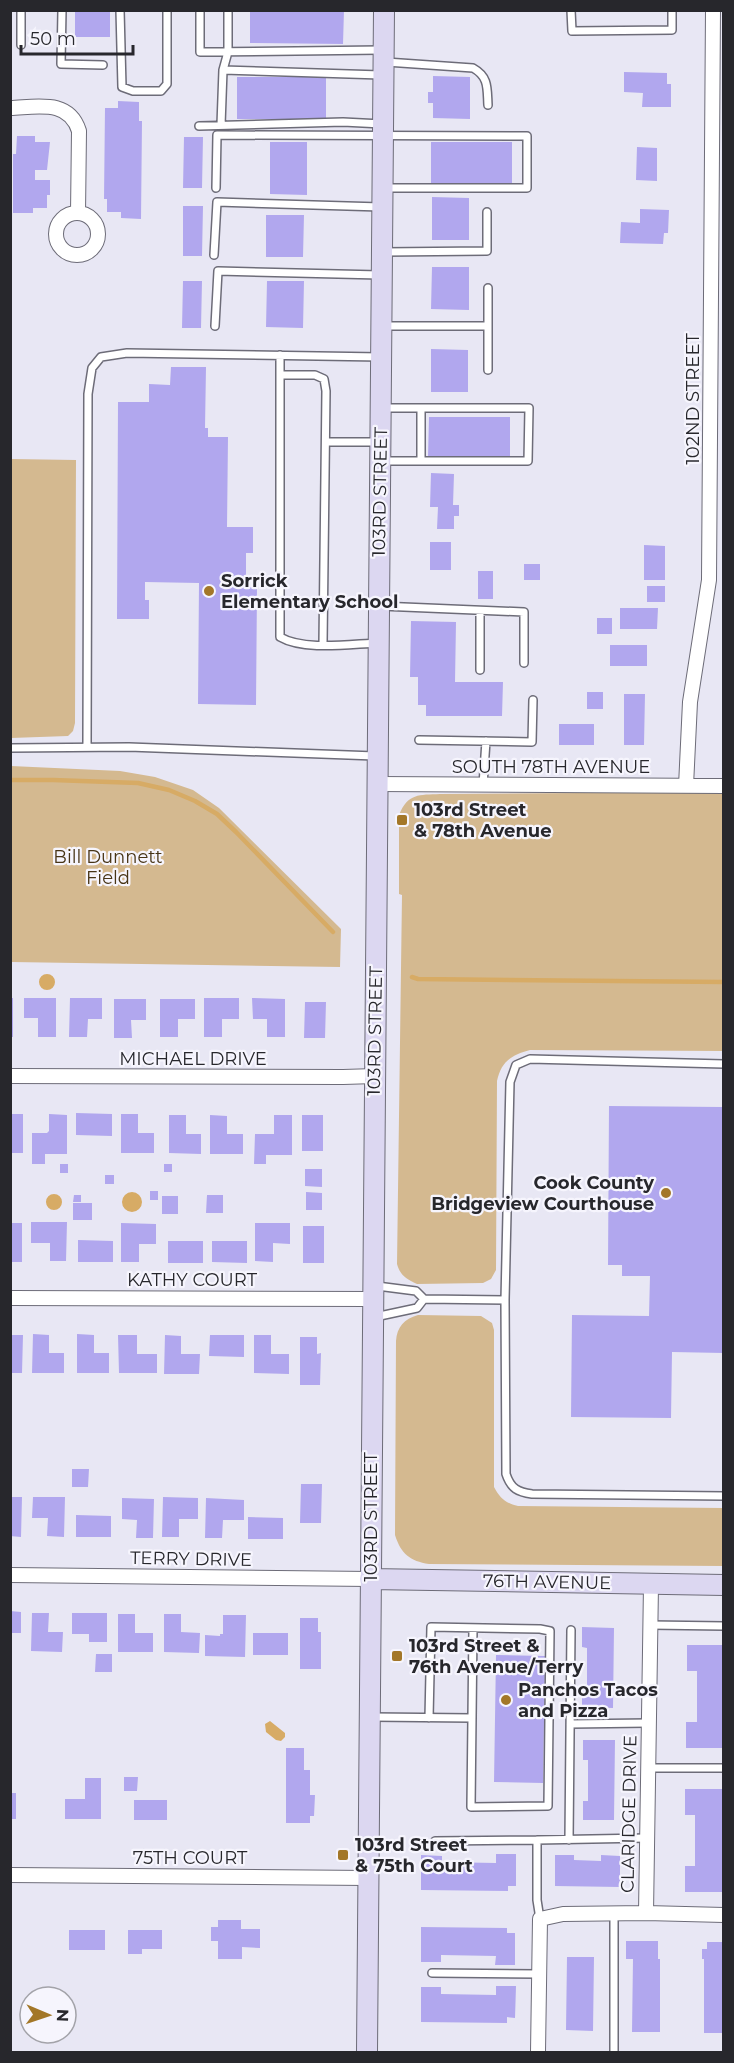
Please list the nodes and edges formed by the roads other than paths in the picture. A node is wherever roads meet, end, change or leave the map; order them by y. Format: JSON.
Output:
{"nodes":[{"id":1,"x":21,"y":10,"type":"edge"},
{"id":2,"x":62,"y":10,"type":"edge"},
{"id":3,"x":120,"y":10,"type":"edge"},
{"id":4,"x":167,"y":10,"type":"edge"},
{"id":5,"x":200,"y":10,"type":"edge"},
{"id":6,"x":228,"y":10,"type":"edge"},
{"id":7,"x":384,"y":10,"type":"edge"},
{"id":8,"x":571,"y":10,"type":"edge"},
{"id":9,"x":672,"y":10,"type":"edge"},
{"id":10,"x":713,"y":10,"type":"edge"},
{"id":11,"x":21,"y":45,"type":"dead end"},
{"id":12,"x":228,"y":52,"type":"junction"},
{"id":13,"x":384,"y":62,"type":"junction"},
{"id":14,"x":103,"y":65,"type":"dead end"},
{"id":15,"x":223,"y":70,"type":"junction"},
{"id":16,"x":488,"y":105,"type":"dead end"},
{"id":17,"x":10,"y":108,"type":"edge"},
{"id":18,"x":221,"y":125,"type":"junction"},
{"id":19,"x":199,"y":126,"type":"dead end"},
{"id":20,"x":383,"y":130,"type":"junction"},
{"id":21,"x":216,"y":188,"type":"dead end"},
{"id":22,"x":383,"y":197,"type":"junction"},
{"id":23,"x":487,"y":212,"type":"dead end"},
{"id":24,"x":78,"y":213,"type":"dead end"},
{"id":25,"x":382,"y":252,"type":"junction"},
{"id":26,"x":214,"y":255,"type":"dead end"},
{"id":27,"x":382,"y":276,"type":"junction"},
{"id":28,"x":488,"y":288,"type":"dead end"},
{"id":29,"x":215,"y":326,"type":"dead end"},
{"id":30,"x":382,"y":326,"type":"junction"},
{"id":31,"x":488,"y":326,"type":"junction"},
{"id":32,"x":280,"y":355,"type":"junction"},
{"id":33,"x":381,"y":357,"type":"junction"},
{"id":34,"x":488,"y":370,"type":"dead end"},
{"id":35,"x":280,"y":375,"type":"junction"},
{"id":36,"x":381,"y":408,"type":"junction"},
{"id":37,"x":421,"y":408,"type":"junction"},
{"id":38,"x":326,"y":442,"type":"junction"},
{"id":39,"x":380,"y":451,"type":"junction"},
{"id":40,"x":421,"y":461,"type":"junction"},
{"id":41,"x":379,"y":606,"type":"junction"},
{"id":42,"x":480,"y":611,"type":"junction"},
{"id":43,"x":379,"y":643,"type":"junction"},
{"id":44,"x":323,"y":644,"type":"junction"},
{"id":45,"x":524,"y":663,"type":"dead end"},
{"id":46,"x":480,"y":670,"type":"dead end"},
{"id":47,"x":533,"y":700,"type":"dead end"},
{"id":48,"x":419,"y":740,"type":"dead end"},
{"id":49,"x":486,"y":741,"type":"junction"},
{"id":50,"x":87,"y":746,"type":"junction"},
{"id":51,"x":10,"y":748,"type":"edge"},
{"id":52,"x":378,"y":756,"type":"junction"},
{"id":53,"x":377,"y":784,"type":"junction"},
{"id":54,"x":483,"y":785,"type":"junction"},
{"id":55,"x":686,"y":786,"type":"junction"},
{"id":56,"x":723,"y":786,"type":"edge"},
{"id":57,"x":723,"y":1064,"type":"edge"},
{"id":58,"x":10,"y":1076,"type":"edge"},
{"id":59,"x":375,"y":1076,"type":"junction"},
{"id":60,"x":10,"y":1298,"type":"edge"},
{"id":61,"x":424,"y":1299,"type":"junction"},
{"id":62,"x":506,"y":1300,"type":"junction"},
{"id":63,"x":373,"y":1301,"type":"junction"},
{"id":64,"x":723,"y":1496,"type":"edge"},
{"id":65,"x":10,"y":1575,"type":"edge"},
{"id":66,"x":370,"y":1579,"type":"junction"},
{"id":67,"x":651,"y":1585,"type":"junction"},
{"id":68,"x":723,"y":1585,"type":"edge"},
{"id":69,"x":650,"y":1625,"type":"junction"},
{"id":70,"x":723,"y":1626,"type":"edge"},
{"id":71,"x":473,"y":1628,"type":"junction"},
{"id":72,"x":571,"y":1630,"type":"dead end"},
{"id":73,"x":369,"y":1717,"type":"junction"},
{"id":74,"x":429,"y":1718,"type":"junction"},
{"id":75,"x":472,"y":1718,"type":"junction"},
{"id":76,"x":648,"y":1723,"type":"junction"},
{"id":77,"x":570,"y":1724,"type":"junction"},
{"id":78,"x":648,"y":1768,"type":"junction"},
{"id":79,"x":723,"y":1768,"type":"edge"},
{"id":80,"x":647,"y":1838,"type":"junction"},
{"id":81,"x":537,"y":1840,"type":"junction"},
{"id":82,"x":569,"y":1840,"type":"junction"},
{"id":83,"x":435,"y":1841,"type":"dead end"},
{"id":84,"x":10,"y":1875,"type":"edge"},
{"id":85,"x":368,"y":1878,"type":"junction"},
{"id":86,"x":614,"y":1913,"type":"junction"},
{"id":87,"x":646,"y":1913,"type":"junction"},
{"id":88,"x":723,"y":1915,"type":"edge"},
{"id":89,"x":540,"y":1919,"type":"junction"},
{"id":90,"x":432,"y":1973,"type":"dead end"},
{"id":91,"x":538,"y":1974,"type":"junction"},
{"id":92,"x":367,"y":2052,"type":"edge"},
{"id":93,"x":538,"y":2052,"type":"edge"},
{"id":94,"x":614,"y":2052,"type":"edge"}],
"edges":[{"from":1,"to":11,"type":"lane"},
{"from":2,"to":14,"type":"lane"},
{"from":3,"to":4,"type":"lane"},
{"from":5,"to":12,"type":"lane"},
{"from":6,"to":12,"type":"lane"},
{"from":7,"to":13,"type":"street","name":"103RD STREET"},
{"from":8,"to":9,"type":"lane"},
{"from":10,"to":55,"type":"street","name":"102ND STREET"},
{"from":12,"to":13,"type":"lane"},
{"from":12,"to":15,"type":"lane"},
{"from":13,"to":15,"type":"lane"},
{"from":13,"to":16,"type":"lane"},
{"from":13,"to":20,"type":"street","name":"103RD STREET"},
{"from":15,"to":18,"type":"lane"},
{"from":17,"to":24,"type":"street"},
{"from":18,"to":19,"type":"lane"},
{"from":18,"to":20,"type":"lane"},
{"from":20,"to":21,"type":"lane"},
{"from":20,"to":22,"type":"street","name":"103RD STREET"},
{"from":20,"to":22,"type":"lane"},
{"from":22,"to":25,"type":"street","name":"103RD STREET"},
{"from":22,"to":26,"type":"lane"},
{"from":23,"to":25,"type":"lane"},
{"from":25,"to":27,"type":"street","name":"103RD STREET"},
{"from":27,"to":29,"type":"lane"},
{"from":27,"to":30,"type":"street","name":"103RD STREET"},
{"from":28,"to":31,"type":"lane"},
{"from":30,"to":31,"type":"lane"},
{"from":30,"to":33,"type":"street","name":"103RD STREET"},
{"from":31,"to":34,"type":"lane"},
{"from":32,"to":33,"type":"lane"},
{"from":32,"to":35,"type":"lane"},
{"from":32,"to":50,"type":"lane"},
{"from":33,"to":36,"type":"street","name":"103RD STREET"},
{"from":35,"to":38,"type":"lane"},
{"from":35,"to":44,"type":"lane"},
{"from":36,"to":37,"type":"lane"},
{"from":36,"to":39,"type":"street","name":"103RD STREET"},
{"from":37,"to":40,"type":"lane"},
{"from":37,"to":40,"type":"lane"},
{"from":38,"to":39,"type":"lane"},
{"from":38,"to":44,"type":"lane"},
{"from":39,"to":40,"type":"lane"},
{"from":39,"to":41,"type":"street","name":"103RD STREET"},
{"from":41,"to":42,"type":"lane"},
{"from":41,"to":43,"type":"street","name":"103RD STREET"},
{"from":42,"to":45,"type":"lane"},
{"from":42,"to":46,"type":"lane"},
{"from":43,"to":44,"type":"lane"},
{"from":43,"to":52,"type":"street","name":"103RD STREET"},
{"from":47,"to":49,"type":"lane"},
{"from":48,"to":49,"type":"lane"},
{"from":49,"to":54,"type":"lane"},
{"from":50,"to":51,"type":"lane"},
{"from":50,"to":52,"type":"lane"},
{"from":52,"to":53,"type":"street","name":"103RD STREET"},
{"from":53,"to":54,"type":"street","name":"SOUTH 78TH AVENUE"},
{"from":53,"to":59,"type":"street","name":"103RD STREET"},
{"from":54,"to":55,"type":"street","name":"SOUTH 78TH AVENUE"},
{"from":55,"to":56,"type":"street","name":"SOUTH 78TH AVENUE"},
{"from":57,"to":62,"type":"lane"},
{"from":58,"to":59,"type":"street","name":"MICHAEL DRIVE"},
{"from":59,"to":63,"type":"street","name":"103RD STREET"},
{"from":60,"to":63,"type":"street","name":"KATHY COURT"},
{"from":61,"to":62,"type":"lane"},
{"from":61,"to":63,"type":"lane"},
{"from":61,"to":63,"type":"lane"},
{"from":62,"to":64,"type":"lane"},
{"from":63,"to":66,"type":"street","name":"103RD STREET"},
{"from":65,"to":66,"type":"street","name":"TERRY DRIVE"},
{"from":66,"to":67,"type":"street","name":"76TH AVENUE"},
{"from":66,"to":73,"type":"street","name":"103RD STREET"},
{"from":67,"to":68,"type":"street","name":"76TH AVENUE"},
{"from":67,"to":69,"type":"street","name":"CLARIDGE DRIVE"},
{"from":69,"to":70,"type":"lane"},
{"from":69,"to":76,"type":"street","name":"CLARIDGE DRIVE"},
{"from":71,"to":74,"type":"lane"},
{"from":71,"to":75,"type":"lane"},
{"from":71,"to":75,"type":"lane"},
{"from":72,"to":77,"type":"lane"},
{"from":73,"to":74,"type":"lane"},
{"from":73,"to":85,"type":"street","name":"103RD STREET"},
{"from":74,"to":75,"type":"lane"},
{"from":76,"to":77,"type":"lane"},
{"from":76,"to":78,"type":"street","name":"CLARIDGE DRIVE"},
{"from":77,"to":82,"type":"lane"},
{"from":78,"to":79,"type":"lane"},
{"from":78,"to":80,"type":"street","name":"CLARIDGE DRIVE"},
{"from":80,"to":82,"type":"lane"},
{"from":80,"to":87,"type":"street","name":"CLARIDGE DRIVE"},
{"from":81,"to":82,"type":"lane"},
{"from":81,"to":83,"type":"lane"},
{"from":81,"to":89,"type":"lane"},
{"from":84,"to":85,"type":"street","name":"75TH COURT"},
{"from":85,"to":92,"type":"street","name":"103RD STREET"},
{"from":86,"to":87,"type":"street","name":"CLARIDGE DRIVE"},
{"from":86,"to":89,"type":"street","name":"CLARIDGE DRIVE"},
{"from":86,"to":94,"type":"lane"},
{"from":87,"to":88,"type":"street"},
{"from":89,"to":91,"type":"street"},
{"from":90,"to":91,"type":"lane"},
{"from":91,"to":93,"type":"street"}]}
